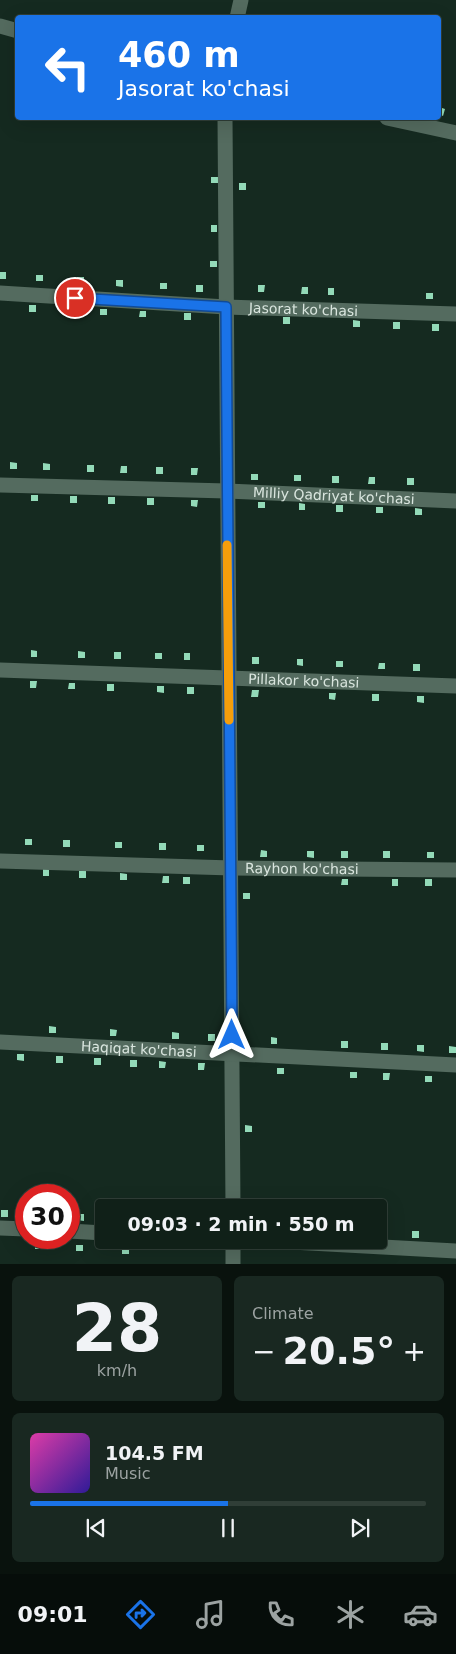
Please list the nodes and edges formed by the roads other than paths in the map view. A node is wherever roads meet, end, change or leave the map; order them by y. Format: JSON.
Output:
{"nodes":[{"id":1,"x":241,"y":0,"type":"edge"},
{"id":2,"x":238,"y":15,"type":"edge"},
{"id":3,"x":0,"y":26,"type":"edge"},
{"id":4,"x":15,"y":30,"type":"edge"},
{"id":5,"x":225,"y":120,"type":"edge"},
{"id":6,"x":396,"y":120,"type":"edge"},
{"id":7,"x":456,"y":133,"type":"edge"},
{"id":8,"x":0,"y":293,"type":"edge"},
{"id":9,"x":226,"y":307,"type":"junction"},
{"id":10,"x":456,"y":314,"type":"edge"},
{"id":11,"x":0,"y":485,"type":"edge"},
{"id":12,"x":227,"y":491,"type":"junction"},
{"id":13,"x":456,"y":501,"type":"edge"},
{"id":14,"x":0,"y":670,"type":"edge"},
{"id":15,"x":228,"y":678,"type":"junction"},
{"id":16,"x":456,"y":686,"type":"edge"},
{"id":17,"x":0,"y":861,"type":"edge"},
{"id":18,"x":232,"y":868,"type":"junction"},
{"id":19,"x":456,"y":870,"type":"edge"},
{"id":20,"x":0,"y":1042,"type":"edge"},
{"id":21,"x":232,"y":1054,"type":"junction"},
{"id":22,"x":456,"y":1065,"type":"edge"},
{"id":23,"x":233,"y":1199,"type":"edge"},
{"id":24,"x":0,"y":1228,"type":"edge"},
{"id":25,"x":15,"y":1229,"type":"edge"},
{"id":26,"x":80,"y":1232,"type":"edge"},
{"id":27,"x":95,"y":1232,"type":"edge"},
{"id":28,"x":387,"y":1247,"type":"edge"},
{"id":29,"x":233,"y":1249,"type":"edge"},
{"id":30,"x":456,"y":1250,"type":"edge"},
{"id":31,"x":233,"y":1264,"type":"edge"}],
"edges":[{"from":1,"to":2,"type":"street"},
{"from":3,"to":4,"type":"street"},
{"from":5,"to":9,"type":"street"},
{"from":6,"to":7,"type":"street"},
{"from":8,"to":9,"type":"street","name":"Jasorat ko'chasi"},
{"from":9,"to":10,"type":"street","name":"Jasorat ko'chasi"},
{"from":9,"to":12,"type":"street"},
{"from":11,"to":12,"type":"street","name":"Milliy Qadriyat ko'chasi"},
{"from":12,"to":13,"type":"street","name":"Milliy Qadriyat ko'chasi"},
{"from":12,"to":15,"type":"street"},
{"from":14,"to":15,"type":"street","name":"Pillakor ko'chasi"},
{"from":15,"to":16,"type":"street","name":"Pillakor ko'chasi"},
{"from":15,"to":18,"type":"street"},
{"from":17,"to":18,"type":"street","name":"Rayhon ko'chasi"},
{"from":18,"to":19,"type":"street","name":"Rayhon ko'chasi"},
{"from":18,"to":21,"type":"street"},
{"from":20,"to":21,"type":"street","name":"Haqiqat ko'chasi"},
{"from":21,"to":22,"type":"street","name":"Haqiqat ko'chasi"},
{"from":21,"to":23,"type":"street"},
{"from":24,"to":25,"type":"street"},
{"from":26,"to":27,"type":"street"},
{"from":28,"to":30,"type":"street"},
{"from":29,"to":31,"type":"street"}]}
